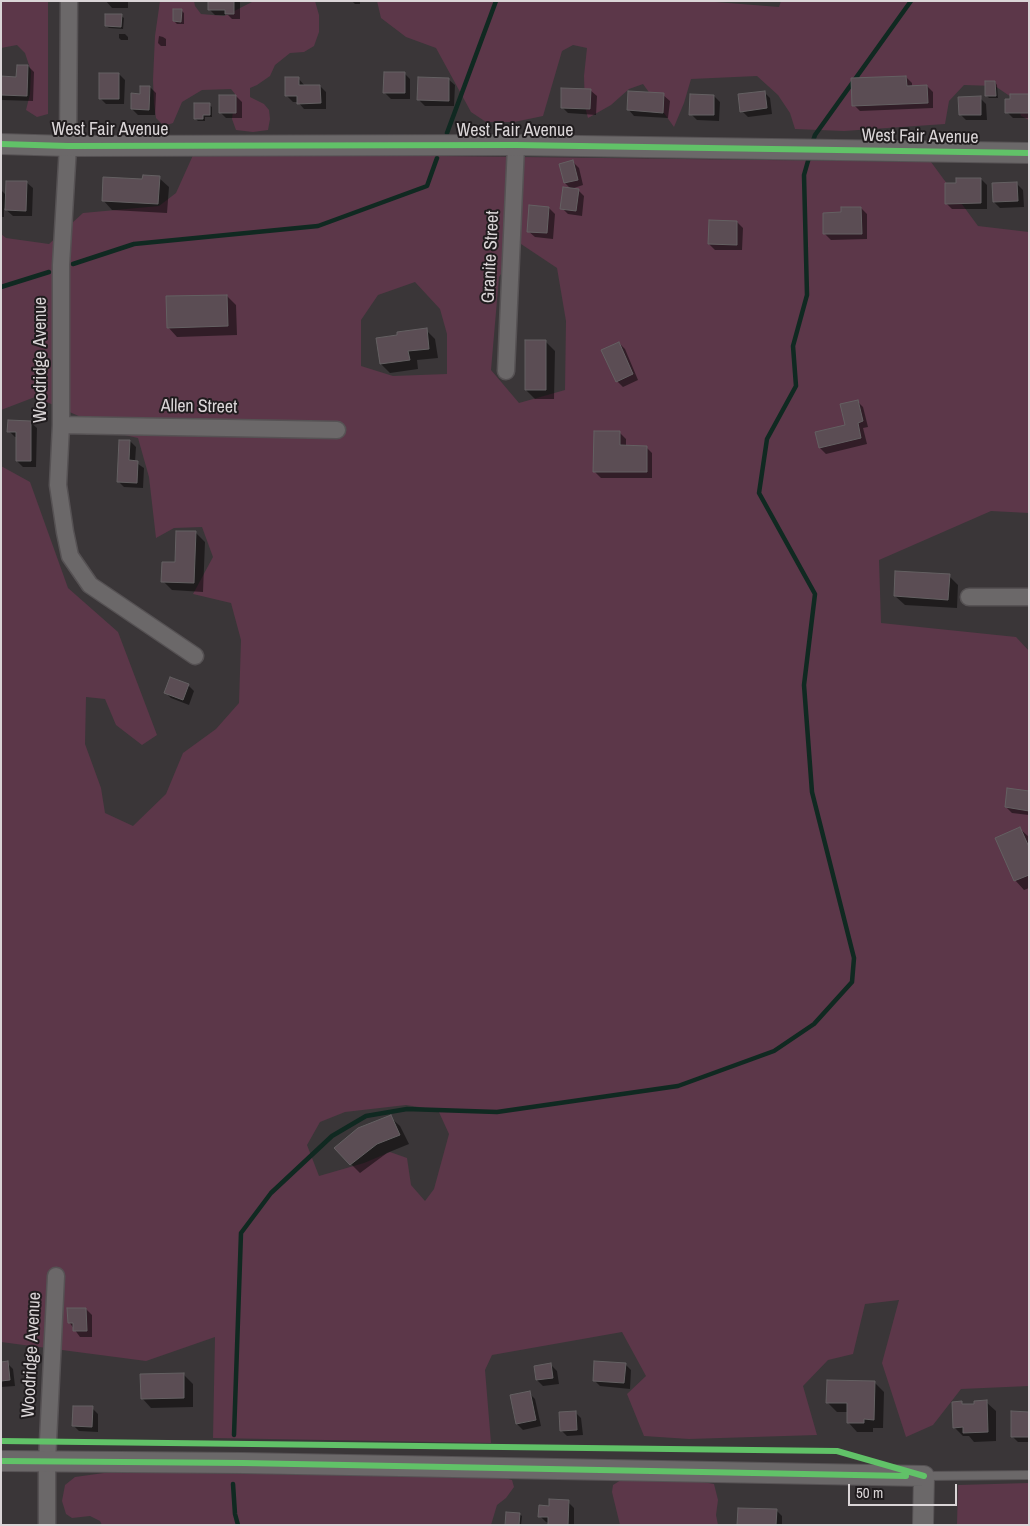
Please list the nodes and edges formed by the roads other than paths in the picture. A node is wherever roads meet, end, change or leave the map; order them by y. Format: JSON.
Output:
{"nodes":[{"id":1,"x":69,"y":1,"type":"edge"},
{"id":2,"x":1,"y":144,"type":"edge"},
{"id":3,"x":516,"y":145,"type":"junction"},
{"id":4,"x":68,"y":146,"type":"junction"},
{"id":5,"x":1029,"y":153,"type":"edge"},
{"id":6,"x":506,"y":371,"type":"dead end"},
{"id":7,"x":61,"y":425,"type":"junction"},
{"id":8,"x":337,"y":430,"type":"dead end"},
{"id":9,"x":969,"y":597,"type":"dead end"},
{"id":10,"x":1029,"y":597,"type":"edge"},
{"id":11,"x":195,"y":656,"type":"dead end"},
{"id":12,"x":56,"y":1276,"type":"dead end"},
{"id":13,"x":1,"y":1461,"type":"edge"},
{"id":14,"x":47,"y":1462,"type":"junction"},
{"id":15,"x":1029,"y":1475,"type":"edge"},
{"id":16,"x":924,"y":1476,"type":"junction"},
{"id":17,"x":46,"y":1525,"type":"edge"},
{"id":18,"x":923,"y":1525,"type":"edge"}],
"edges":[{"from":1,"to":4,"type":"street","name":"Woodridge Avenue"},
{"from":2,"to":4,"type":"street","name":"West Fair Avenue"},
{"from":3,"to":4,"type":"street","name":"West Fair Avenue"},
{"from":3,"to":5,"type":"street","name":"West Fair Avenue"},
{"from":3,"to":6,"type":"street","name":"Granite Street"},
{"from":4,"to":7,"type":"street","name":"Woodridge Avenue"},
{"from":7,"to":8,"type":"street","name":"Allen Street"},
{"from":7,"to":11,"type":"street","name":"Woodridge Avenue"},
{"from":9,"to":10,"type":"street"},
{"from":12,"to":14,"type":"street","name":"Woodridge Avenue"},
{"from":13,"to":14,"type":"street"},
{"from":14,"to":16,"type":"street"},
{"from":14,"to":17,"type":"street","name":"Woodridge Avenue"},
{"from":15,"to":16,"type":"lane"},
{"from":16,"to":18,"type":"street"}]}
